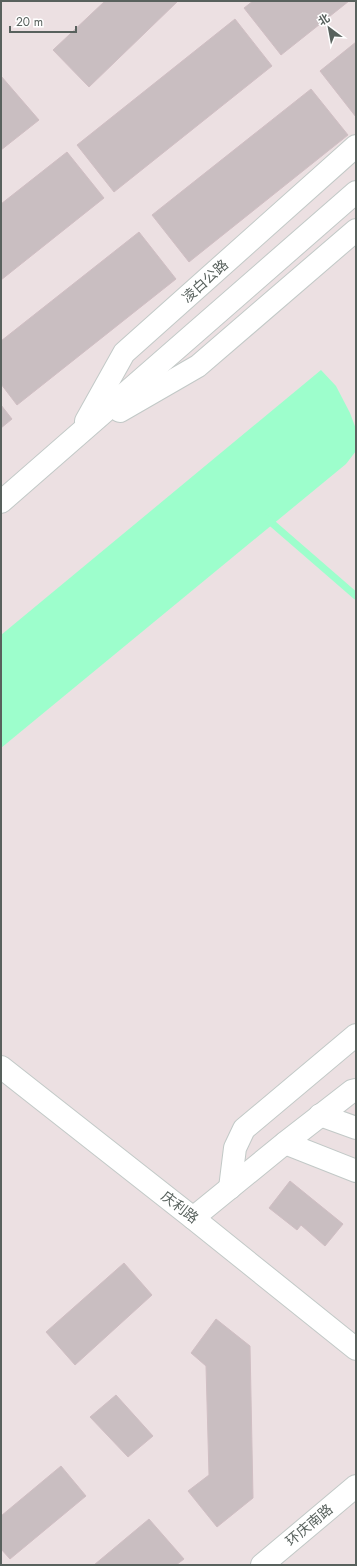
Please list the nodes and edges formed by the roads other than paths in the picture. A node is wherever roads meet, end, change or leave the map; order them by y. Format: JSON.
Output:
{"nodes":[{"id":1,"x":356,"y":146,"type":"edge"},
{"id":2,"x":356,"y":192,"type":"edge"},
{"id":3,"x":356,"y":230,"type":"edge"},
{"id":4,"x":79,"y":434,"type":"junction"},
{"id":5,"x":1,"y":502,"type":"edge"},
{"id":6,"x":356,"y":1035,"type":"edge"},
{"id":7,"x":1,"y":1067,"type":"edge"},
{"id":8,"x":356,"y":1090,"type":"edge"},
{"id":9,"x":320,"y":1115,"type":"junction"},
{"id":10,"x":356,"y":1128,"type":"edge"},
{"id":11,"x":285,"y":1142,"type":"junction"},
{"id":12,"x":356,"y":1171,"type":"edge"},
{"id":13,"x":230,"y":1188,"type":"junction"},
{"id":14,"x":193,"y":1218,"type":"junction"},
{"id":15,"x":356,"y":1349,"type":"edge"},
{"id":16,"x":356,"y":1486,"type":"edge"},
{"id":17,"x":262,"y":1565,"type":"edge"}],
"edges":[{"from":1,"to":4,"type":"street","name":"凌白公路"},
{"from":2,"to":4,"type":"street","name":"凌白公路"},
{"from":3,"to":4,"type":"street","name":"凌白公路"},
{"from":4,"to":5,"type":"street","name":"凌白公路"},
{"from":6,"to":13,"type":"street"},
{"from":7,"to":14,"type":"street","name":"庆利路"},
{"from":8,"to":9,"type":"street"},
{"from":9,"to":10,"type":"street"},
{"from":9,"to":11,"type":"street"},
{"from":11,"to":12,"type":"street"},
{"from":11,"to":13,"type":"street"},
{"from":13,"to":14,"type":"street"},
{"from":14,"to":15,"type":"street","name":"庆利路"},
{"from":16,"to":17,"type":"street","name":"环庆南路"}]}
